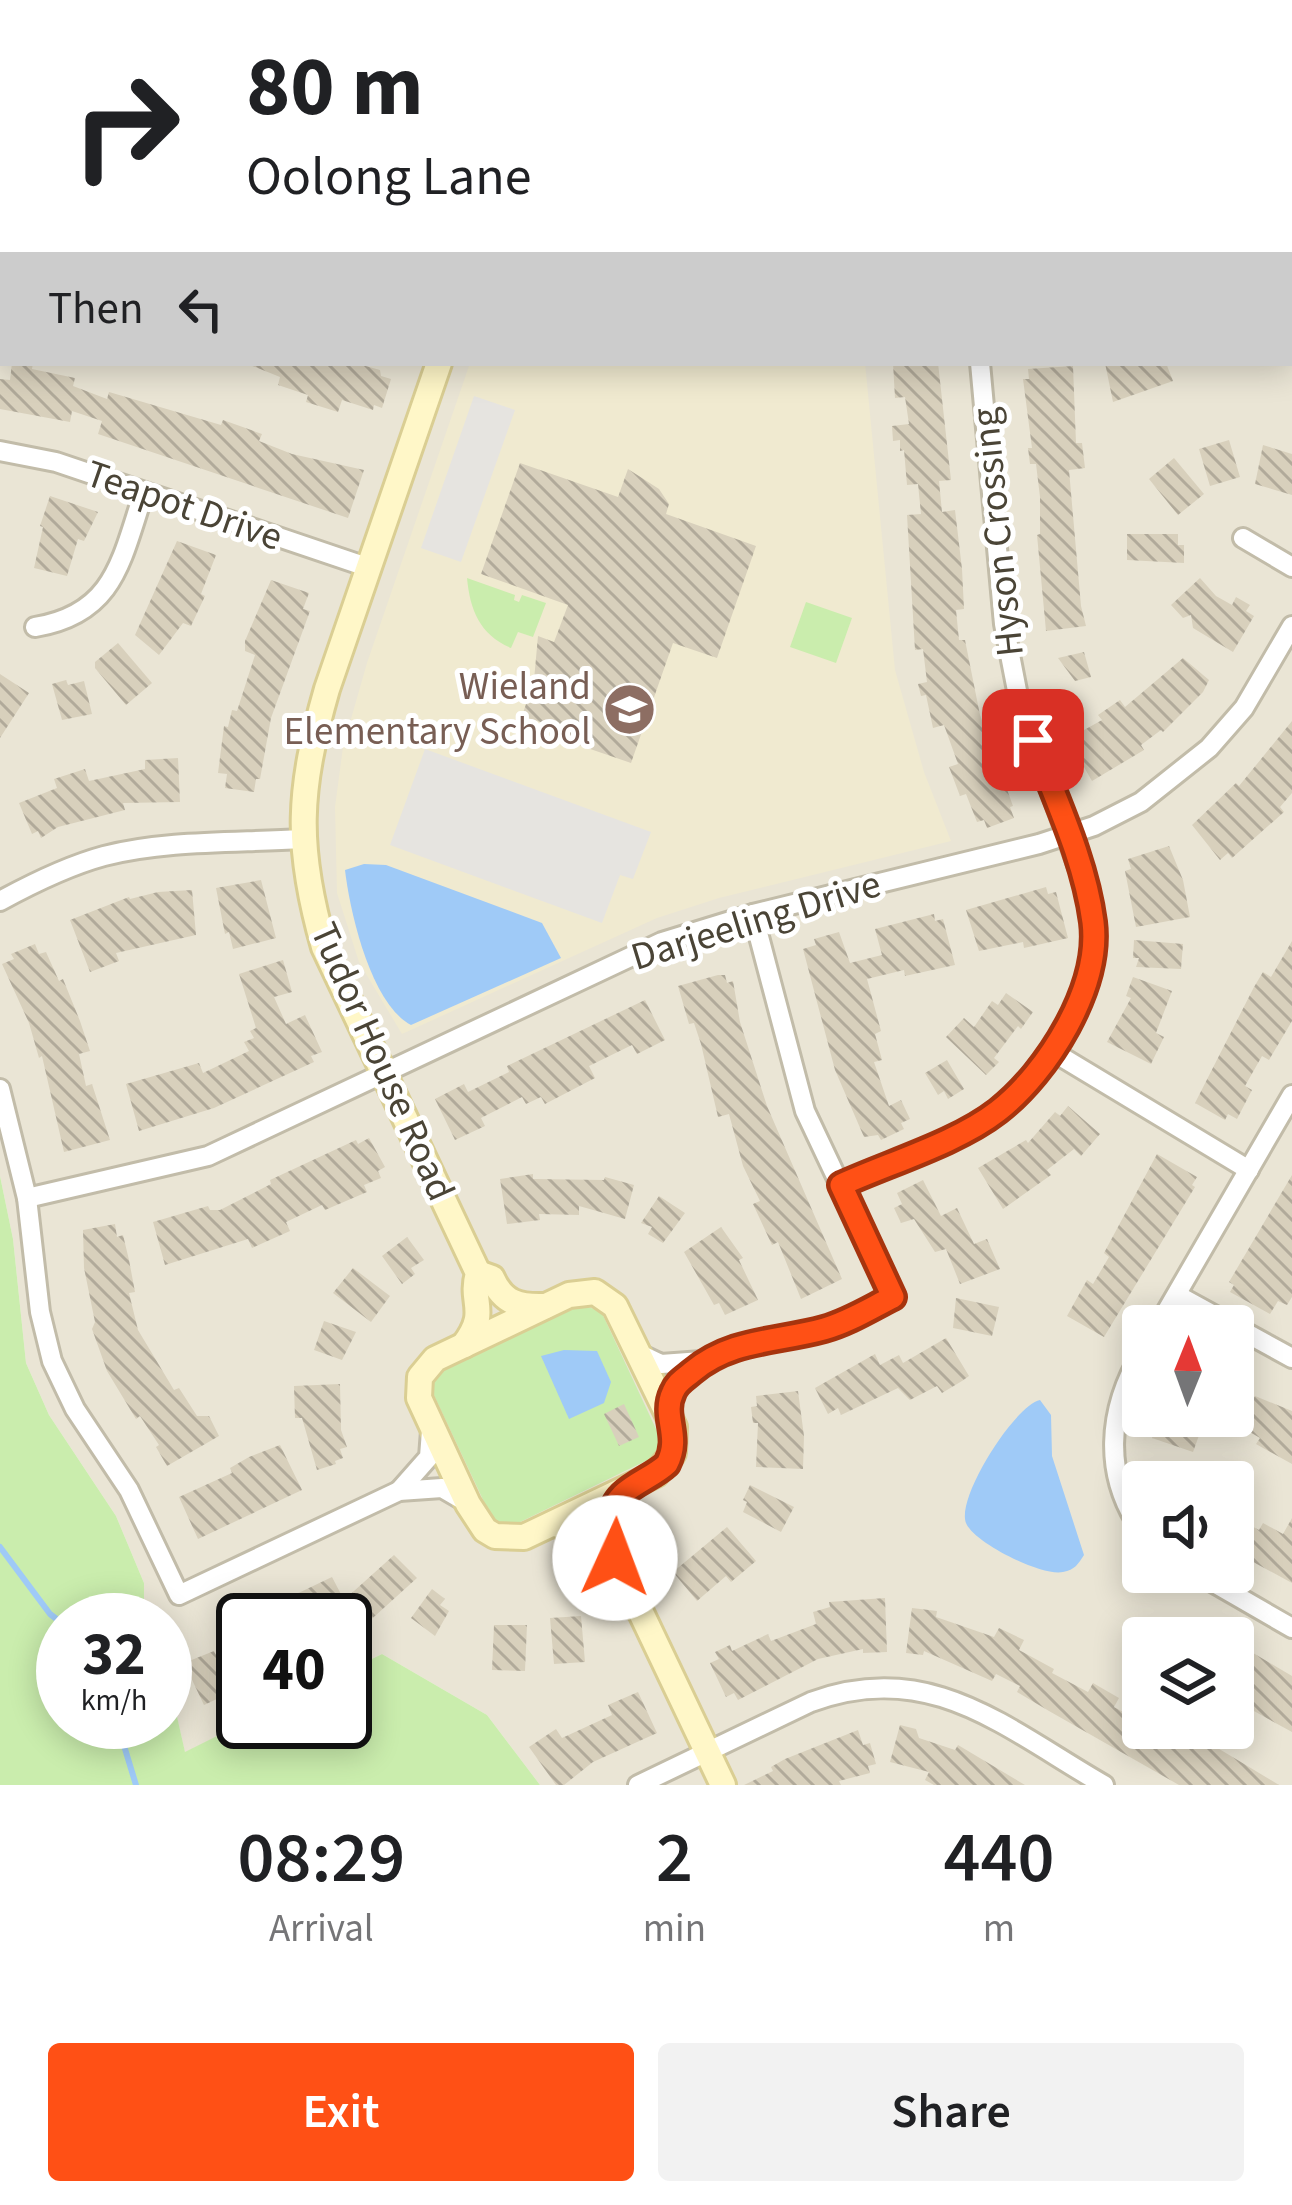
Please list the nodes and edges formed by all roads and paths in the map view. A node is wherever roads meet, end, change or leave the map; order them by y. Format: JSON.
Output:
{"nodes":[{"id":1,"x":438,"y":366,"type":"edge"},
{"id":2,"x":980,"y":366,"type":"edge"},
{"id":3,"x":0,"y":451,"type":"edge"},
{"id":4,"x":143,"y":495,"type":"junction"},
{"id":5,"x":1243,"y":538,"type":"dead end"},
{"id":6,"x":1292,"y":567,"type":"edge"},
{"id":7,"x":367,"y":568,"type":"junction"},
{"id":8,"x":1292,"y":626,"type":"edge"},
{"id":9,"x":35,"y":627,"type":"dead end"},
{"id":10,"x":1069,"y":836,"type":"junction"},
{"id":11,"x":301,"y":838,"type":"junction"},
{"id":12,"x":0,"y":901,"type":"edge"},
{"id":13,"x":753,"y":914,"type":"junction"},
{"id":14,"x":1050,"y":1050,"type":"junction"},
{"id":15,"x":384,"y":1075,"type":"junction"},
{"id":16,"x":0,"y":1089,"type":"edge"},
{"id":17,"x":1292,"y":1096,"type":"edge"},
{"id":18,"x":1249,"y":1170,"type":"junction"},
{"id":19,"x":841,"y":1185,"type":"junction"},
{"id":20,"x":27,"y":1198,"type":"junction"},
{"id":21,"x":478,"y":1273,"type":"junction"},
{"id":22,"x":1177,"y":1295,"type":"junction"},
{"id":23,"x":1171,"y":1305,"type":"edge"},
{"id":24,"x":547,"y":1306,"type":"junction"},
{"id":25,"x":464,"y":1345,"type":"junction"},
{"id":26,"x":638,"y":1352,"type":"junction"},
{"id":27,"x":1292,"y":1358,"type":"edge"},
{"id":28,"x":702,"y":1361,"type":"junction"},
{"id":29,"x":1122,"y":1396,"type":"edge"},
{"id":30,"x":667,"y":1413,"type":"junction"},
{"id":31,"x":430,"y":1422,"type":"junction"},
{"id":32,"x":630,"y":1487,"type":"junction"},
{"id":33,"x":398,"y":1491,"type":"junction"},
{"id":34,"x":1122,"y":1495,"type":"edge"},
{"id":35,"x":468,"y":1504,"type":"junction"},
{"id":36,"x":550,"y":1524,"type":"junction"},
{"id":37,"x":615,"y":1558,"type":"junction"},
{"id":38,"x":1232,"y":1593,"type":"edge"},
{"id":39,"x":1292,"y":1628,"type":"edge"},
{"id":40,"x":708,"y":1754,"type":"junction"},
{"id":41,"x":638,"y":1785,"type":"edge"},
{"id":42,"x":723,"y":1785,"type":"edge"},
{"id":43,"x":1104,"y":1785,"type":"edge"}],
"edges":[{"from":1,"to":7,"type":"street","name":"Tudor House Road"},
{"from":2,"to":10,"type":"street","name":"Hyson Crossing"},
{"from":3,"to":4,"type":"street","name":"Teapot Drive"},
{"from":4,"to":7,"type":"street","name":"Teapot Drive"},
{"from":4,"to":9,"type":"street"},
{"from":5,"to":6,"type":"street"},
{"from":7,"to":11,"type":"street","name":"Tudor House Road"},
{"from":8,"to":10,"type":"street","name":"Darjeeling Drive"},
{"from":10,"to":13,"type":"street","name":"Darjeeling Drive"},
{"from":10,"to":14,"type":"street","name":"Hyson Crossing"},
{"from":11,"to":12,"type":"street"},
{"from":11,"to":15,"type":"street","name":"Tudor House Road"},
{"from":13,"to":15,"type":"street","name":"Darjeeling Drive"},
{"from":13,"to":19,"type":"street"},
{"from":14,"to":18,"type":"street"},
{"from":14,"to":19,"type":"street","name":"Hyson Crossing"},
{"from":15,"to":20,"type":"street","name":"Darjeeling Drive"},
{"from":15,"to":21,"type":"street","name":"Tudor House Road"},
{"from":16,"to":20,"type":"street"},
{"from":17,"to":18,"type":"street"},
{"from":18,"to":22,"type":"street"},
{"from":19,"to":28,"type":"street"},
{"from":20,"to":33,"type":"street"},
{"from":21,"to":24,"type":"street"},
{"from":21,"to":25,"type":"street","name":"Tudor House Road"},
{"from":22,"to":23,"type":"street"},
{"from":22,"to":27,"type":"street"},
{"from":24,"to":25,"type":"street"},
{"from":24,"to":26,"type":"street"},
{"from":25,"to":31,"type":"street"},
{"from":26,"to":28,"type":"street"},
{"from":26,"to":30,"type":"street"},
{"from":28,"to":30,"type":"street"},
{"from":29,"to":34,"type":"street"},
{"from":30,"to":32,"type":"street"},
{"from":31,"to":33,"type":"street"},
{"from":31,"to":35,"type":"street"},
{"from":32,"to":36,"type":"street"},
{"from":32,"to":37,"type":"street"},
{"from":33,"to":35,"type":"street"},
{"from":35,"to":36,"type":"street"},
{"from":36,"to":37,"type":"street"},
{"from":37,"to":40,"type":"street"},
{"from":38,"to":39,"type":"street"},
{"from":40,"to":41,"type":"street"},
{"from":40,"to":42,"type":"street"},
{"from":40,"to":43,"type":"street"}]}
